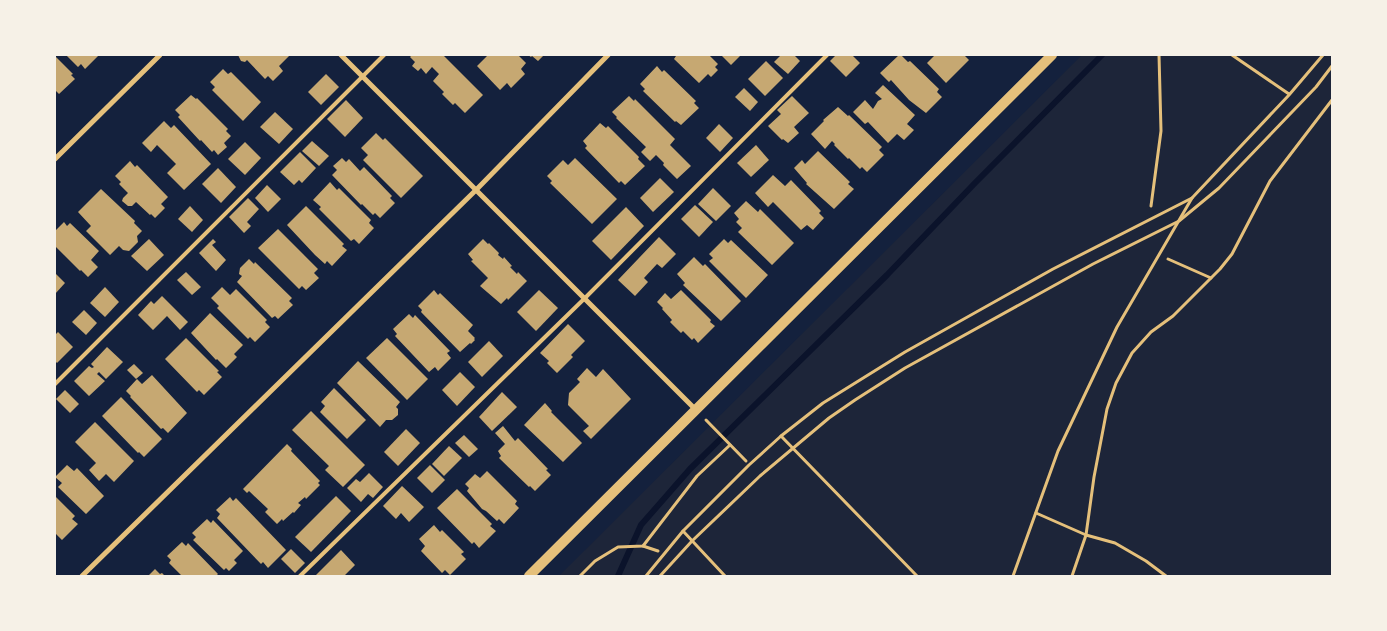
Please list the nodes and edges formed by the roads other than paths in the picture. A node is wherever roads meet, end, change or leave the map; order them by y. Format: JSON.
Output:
{"nodes":[{"id":1,"x":160,"y":55,"type":"edge"},
{"id":2,"x":341,"y":55,"type":"edge"},
{"id":3,"x":384,"y":55,"type":"edge"},
{"id":4,"x":608,"y":55,"type":"edge"},
{"id":5,"x":827,"y":55,"type":"edge"},
{"id":6,"x":1052,"y":55,"type":"edge"},
{"id":7,"x":362,"y":76,"type":"junction"},
{"id":8,"x":55,"y":159,"type":"edge"},
{"id":9,"x":476,"y":189,"type":"junction"},
{"id":10,"x":585,"y":298,"type":"junction"},
{"id":11,"x":55,"y":384,"type":"edge"},
{"id":12,"x":696,"y":410,"type":"junction"},
{"id":13,"x":82,"y":576,"type":"edge"},
{"id":14,"x":300,"y":576,"type":"edge"},
{"id":15,"x":529,"y":576,"type":"edge"}],
"edges":[{"from":1,"to":8,"type":"street"},
{"from":2,"to":7,"type":"street"},
{"from":3,"to":7,"type":"lane"},
{"from":4,"to":9,"type":"street"},
{"from":5,"to":10,"type":"lane"},
{"from":6,"to":12,"type":"main road"},
{"from":7,"to":9,"type":"street"},
{"from":7,"to":11,"type":"lane"},
{"from":9,"to":10,"type":"street"},
{"from":9,"to":13,"type":"street"},
{"from":10,"to":12,"type":"street"},
{"from":10,"to":14,"type":"lane"},
{"from":12,"to":15,"type":"main road"}]}
